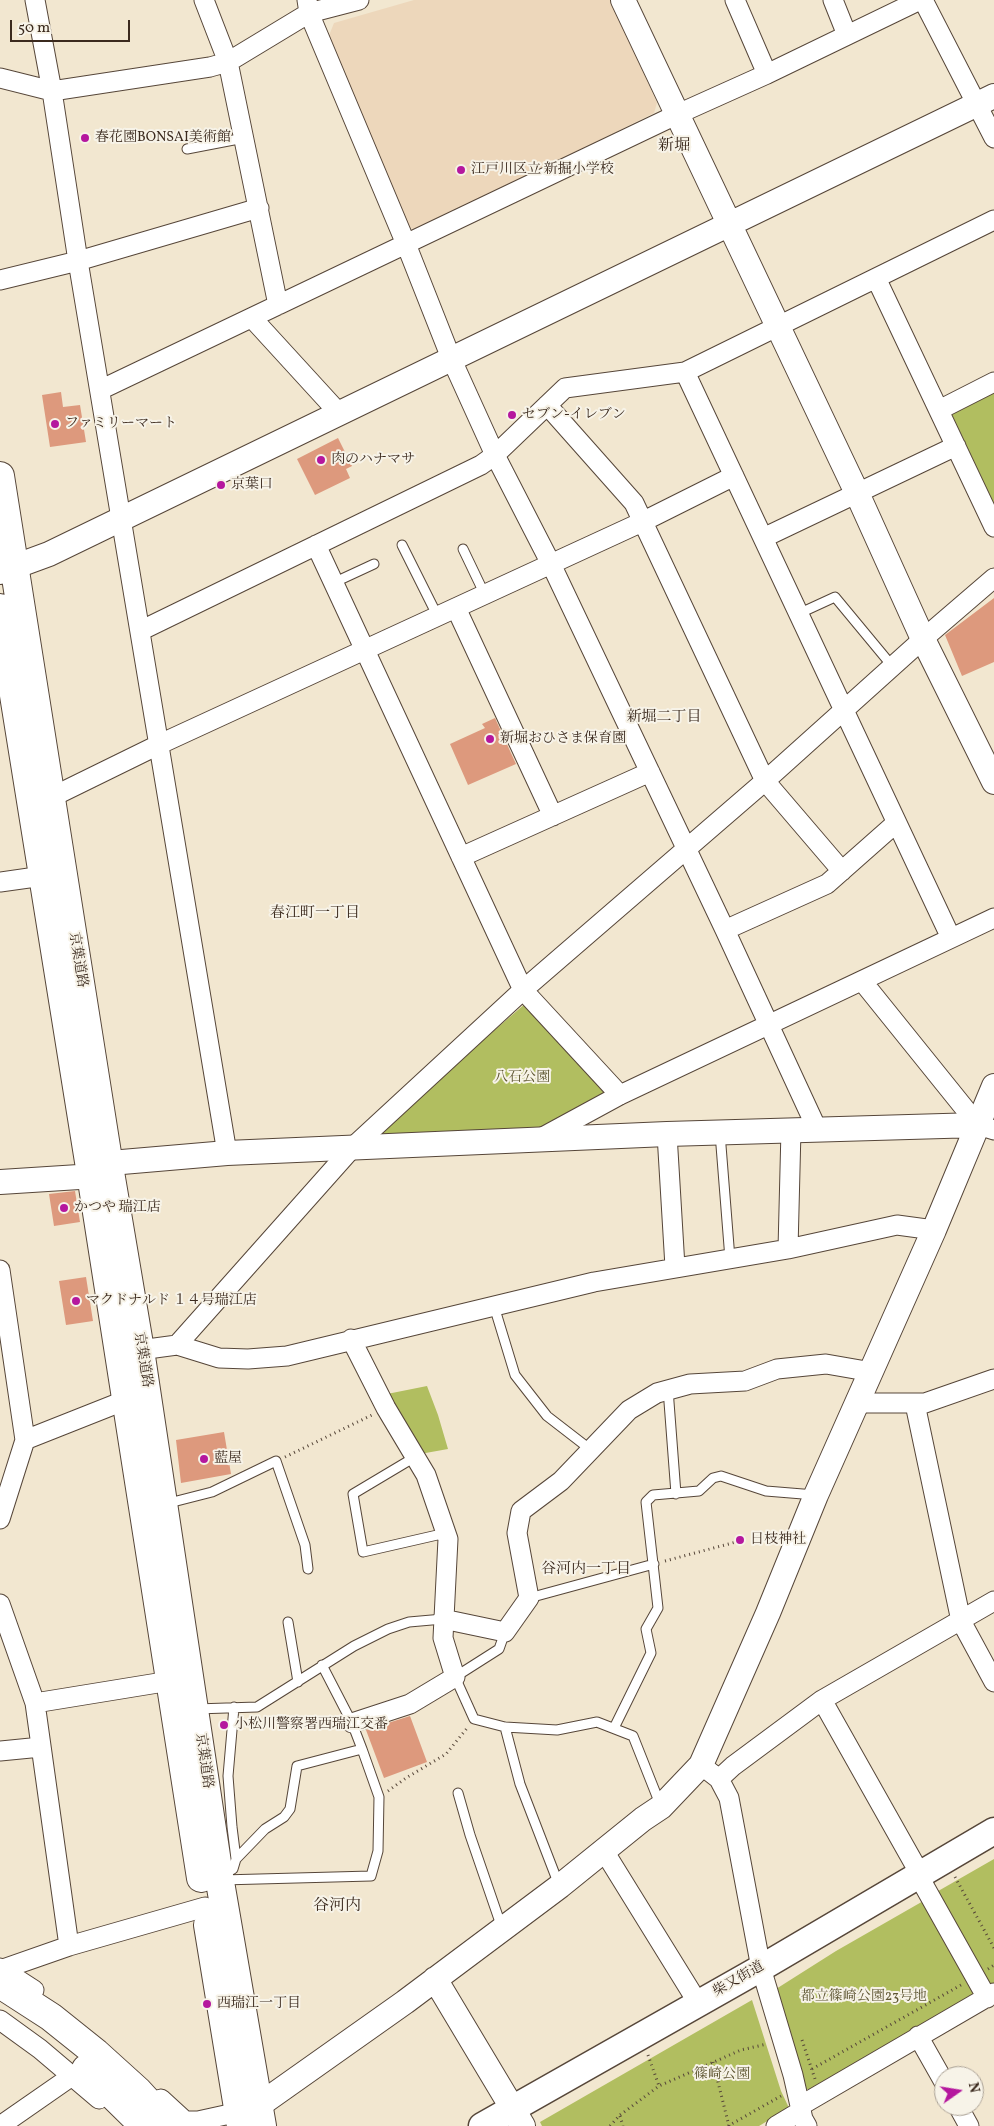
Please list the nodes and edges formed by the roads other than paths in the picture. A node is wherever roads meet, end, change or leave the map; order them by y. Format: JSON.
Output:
{"nodes":[{"id":1,"x":35,"y":0,"type":"edge"},
{"id":2,"x":204,"y":0,"type":"edge"},
{"id":3,"x":359,"y":0,"type":"edge"},
{"id":4,"x":623,"y":0,"type":"edge"},
{"id":5,"x":735,"y":0,"type":"edge"},
{"id":6,"x":833,"y":0,"type":"edge"},
{"id":7,"x":921,"y":0,"type":"edge"},
{"id":8,"x":308,"y":6,"type":"edge"},
{"id":9,"x":847,"y":35,"type":"junction"},
{"id":10,"x":228,"y":62,"type":"junction"},
{"id":11,"x":767,"y":74,"type":"junction"},
{"id":12,"x":0,"y":78,"type":"edge"},
{"id":13,"x":52,"y":91,"type":"junction"},
{"id":14,"x":986,"y":100,"type":"edge"},
{"id":15,"x":678,"y":114,"type":"junction"},
{"id":16,"x":244,"y":138,"type":"junction"},
{"id":17,"x":994,"y":138,"type":"edge"},
{"id":18,"x":187,"y":149,"type":"dead end"},
{"id":19,"x":259,"y":208,"type":"junction"},
{"id":20,"x":994,"y":220,"type":"edge"},
{"id":21,"x":730,"y":224,"type":"junction"},
{"id":22,"x":406,"y":244,"type":"junction"},
{"id":23,"x":78,"y":261,"type":"junction"},
{"id":24,"x":876,"y":278,"type":"junction"},
{"id":25,"x":0,"y":280,"type":"edge"},
{"id":26,"x":278,"y":305,"type":"junction"},
{"id":27,"x":252,"y":318,"type":"junction"},
{"id":28,"x":777,"y":327,"type":"junction"},
{"id":29,"x":451,"y":358,"type":"junction"},
{"id":30,"x":685,"y":372,"type":"junction"},
{"id":31,"x":994,"y":382,"type":"edge"},
{"id":32,"x":100,"y":390,"type":"junction"},
{"id":33,"x":547,"y":405,"type":"junction"},
{"id":34,"x":939,"y":410,"type":"junction"},
{"id":35,"x":338,"y":412,"type":"junction"},
{"id":36,"x":956,"y":446,"type":"junction"},
{"id":37,"x":495,"y":455,"type":"junction"},
{"id":38,"x":0,"y":476,"type":"edge"},
{"id":39,"x":734,"y":476,"type":"junction"},
{"id":40,"x":857,"y":493,"type":"junction"},
{"id":41,"x":121,"y":518,"type":"junction"},
{"id":42,"x":642,"y":522,"type":"junction"},
{"id":43,"x":994,"y":527,"type":"edge"},
{"id":44,"x":763,"y":538,"type":"junction"},
{"id":45,"x":402,"y":545,"type":"dead end"},
{"id":46,"x":316,"y":546,"type":"junction"},
{"id":47,"x":463,"y":549,"type":"dead end"},
{"id":48,"x":374,"y":564,"type":"dead end"},
{"id":49,"x":551,"y":564,"type":"junction"},
{"id":50,"x":7,"y":569,"type":"edge"},
{"id":51,"x":994,"y":578,"type":"edge"},
{"id":52,"x":333,"y":584,"type":"junction"},
{"id":53,"x":485,"y":595,"type":"junction"},
{"id":54,"x":0,"y":608,"type":"edge"},
{"id":55,"x":456,"y":608,"type":"junction"},
{"id":56,"x":798,"y":614,"type":"junction"},
{"id":57,"x":438,"y":617,"type":"junction"},
{"id":58,"x":140,"y":631,"type":"junction"},
{"id":59,"x":923,"y":639,"type":"junction"},
{"id":60,"x":364,"y":650,"type":"junction"},
{"id":61,"x":893,"y":667,"type":"junction"},
{"id":62,"x":843,"y":710,"type":"junction"},
{"id":63,"x":158,"y":745,"type":"junction"},
{"id":64,"x":650,"y":772,"type":"junction"},
{"id":65,"x":765,"y":781,"type":"junction"},
{"id":66,"x":994,"y":782,"type":"edge"},
{"id":67,"x":52,"y":797,"type":"junction"},
{"id":68,"x":553,"y":816,"type":"junction"},
{"id":69,"x":896,"y":823,"type":"junction"},
{"id":70,"x":687,"y":849,"type":"junction"},
{"id":71,"x":461,"y":857,"type":"junction"},
{"id":72,"x":842,"y":871,"type":"junction"},
{"id":73,"x":43,"y":876,"type":"junction"},
{"id":74,"x":0,"y":882,"type":"edge"},
{"id":75,"x":994,"y":918,"type":"edge"},
{"id":76,"x":725,"y":930,"type":"junction"},
{"id":77,"x":952,"y":938,"type":"junction"},
{"id":78,"x":862,"y":981,"type":"junction"},
{"id":79,"x":523,"y":990,"type":"junction"},
{"id":80,"x":768,"y":1026,"type":"junction"},
{"id":81,"x":994,"y":1086,"type":"edge"},
{"id":82,"x":620,"y":1094,"type":"junction"},
{"id":83,"x":986,"y":1127,"type":"edge"},
{"id":84,"x":817,"y":1129,"type":"junction"},
{"id":85,"x":791,"y":1130,"type":"junction"},
{"id":86,"x":720,"y":1132,"type":"junction"},
{"id":87,"x":667,"y":1134,"type":"junction"},
{"id":88,"x":538,"y":1139,"type":"junction"},
{"id":89,"x":354,"y":1146,"type":"junction"},
{"id":90,"x":227,"y":1153,"type":"junction"},
{"id":91,"x":100,"y":1170,"type":"junction"},
{"id":92,"x":0,"y":1182,"type":"edge"},
{"id":93,"x":934,"y":1230,"type":"junction"},
{"id":94,"x":788,"y":1249,"type":"junction"},
{"id":95,"x":730,"y":1260,"type":"junction"},
{"id":96,"x":675,"y":1267,"type":"junction"},
{"id":97,"x":0,"y":1270,"type":"edge"},
{"id":98,"x":494,"y":1306,"type":"junction"},
{"id":99,"x":3,"y":1319,"type":"edge"},
{"id":100,"x":351,"y":1340,"type":"junction"},
{"id":101,"x":177,"y":1345,"type":"junction"},
{"id":102,"x":140,"y":1350,"type":"junction"},
{"id":103,"x":872,"y":1372,"type":"junction"},
{"id":104,"x":994,"y":1379,"type":"edge"},
{"id":105,"x":668,"y":1389,"type":"junction"},
{"id":106,"x":126,"y":1400,"type":"junction"},
{"id":107,"x":858,"y":1403,"type":"junction"},
{"id":108,"x":915,"y":1404,"type":"junction"},
{"id":109,"x":24,"y":1440,"type":"junction"},
{"id":110,"x":591,"y":1450,"type":"junction"},
{"id":111,"x":416,"y":1457,"type":"junction"},
{"id":112,"x":676,"y":1494,"type":"junction"},
{"id":113,"x":816,"y":1495,"type":"junction"},
{"id":114,"x":162,"y":1504,"type":"junction"},
{"id":115,"x":0,"y":1519,"type":"edge"},
{"id":116,"x":446,"y":1533,"type":"junction"},
{"id":117,"x":654,"y":1564,"type":"junction"},
{"id":118,"x":308,"y":1569,"type":"dead end"},
{"id":119,"x":529,"y":1598,"type":"junction"},
{"id":120,"x":994,"y":1601,"type":"edge"},
{"id":121,"x":0,"y":1604,"type":"edge"},
{"id":122,"x":443,"y":1619,"type":"junction"},
{"id":123,"x":961,"y":1621,"type":"junction"},
{"id":124,"x":288,"y":1622,"type":"dead end"},
{"id":125,"x":4,"y":1631,"type":"edge"},
{"id":126,"x":505,"y":1632,"type":"junction"},
{"id":127,"x":322,"y":1665,"type":"junction"},
{"id":128,"x":992,"y":1673,"type":"edge"},
{"id":129,"x":456,"y":1677,"type":"junction"},
{"id":130,"x":170,"y":1680,"type":"junction"},
{"id":131,"x":298,"y":1682,"type":"junction"},
{"id":132,"x":822,"y":1700,"type":"junction"},
{"id":133,"x":35,"y":1703,"type":"junction"},
{"id":134,"x":234,"y":1708,"type":"junction"},
{"id":135,"x":196,"y":1709,"type":"junction"},
{"id":136,"x":352,"y":1722,"type":"junction"},
{"id":137,"x":505,"y":1727,"type":"junction"},
{"id":138,"x":614,"y":1728,"type":"junction"},
{"id":139,"x":41,"y":1747,"type":"junction"},
{"id":140,"x":362,"y":1749,"type":"junction"},
{"id":141,"x":0,"y":1751,"type":"edge"},
{"id":142,"x":710,"y":1772,"type":"junction"},
{"id":143,"x":458,"y":1793,"type":"dead end"},
{"id":144,"x":661,"y":1807,"type":"junction"},
{"id":145,"x":994,"y":1831,"type":"edge"},
{"id":146,"x":604,"y":1851,"type":"junction"},
{"id":147,"x":225,"y":1872,"type":"junction"},
{"id":148,"x":919,"y":1874,"type":"junction"},
{"id":149,"x":560,"y":1886,"type":"junction"},
{"id":150,"x":205,"y":1907,"type":"junction"},
{"id":151,"x":502,"y":1928,"type":"junction"},
{"id":152,"x":69,"y":1946,"type":"junction"},
{"id":153,"x":760,"y":1968,"type":"junction"},
{"id":154,"x":1,"y":1973,"type":"edge"},
{"id":155,"x":435,"y":1979,"type":"junction"},
{"id":156,"x":990,"y":1996,"type":"edge"},
{"id":157,"x":698,"y":2003,"type":"junction"},
{"id":158,"x":0,"y":2006,"type":"edge"},
{"id":159,"x":0,"y":2020,"type":"edge"},
{"id":160,"x":918,"y":2036,"type":"junction"},
{"id":161,"x":935,"y":2066,"type":"edge"},
{"id":162,"x":72,"y":2076,"type":"junction"},
{"id":163,"x":803,"y":2114,"type":"edge"},
{"id":164,"x":250,"y":2117,"type":"edge"},
{"id":165,"x":518,"y":2117,"type":"edge"},
{"id":166,"x":0,"y":2126,"type":"edge"},
{"id":167,"x":127,"y":2126,"type":"edge"},
{"id":168,"x":144,"y":2126,"type":"edge"},
{"id":169,"x":170,"y":2126,"type":"edge"},
{"id":170,"x":482,"y":2126,"type":"edge"},
{"id":171,"x":776,"y":2126,"type":"edge"}],
"edges":[{"from":1,"to":13,"type":"street"},
{"from":2,"to":10,"type":"street"},
{"from":3,"to":8,"type":"street"},
{"from":4,"to":15,"type":"street"},
{"from":5,"to":11,"type":"street"},
{"from":6,"to":9,"type":"street"},
{"from":7,"to":9,"type":"street"},
{"from":7,"to":14,"type":"street"},
{"from":8,"to":10,"type":"street"},
{"from":8,"to":22,"type":"street"},
{"from":9,"to":11,"type":"street"},
{"from":10,"to":13,"type":"street"},
{"from":10,"to":16,"type":"street"},
{"from":11,"to":15,"type":"street"},
{"from":12,"to":13,"type":"street"},
{"from":13,"to":23,"type":"street"},
{"from":14,"to":17,"type":"street"},
{"from":14,"to":21,"type":"street"},
{"from":15,"to":21,"type":"street"},
{"from":15,"to":22,"type":"street"},
{"from":16,"to":18,"type":"lane"},
{"from":16,"to":19,"type":"street"},
{"from":19,"to":23,"type":"street"},
{"from":19,"to":26,"type":"street"},
{"from":20,"to":24,"type":"street"},
{"from":21,"to":28,"type":"street"},
{"from":21,"to":29,"type":"street"},
{"from":22,"to":26,"type":"street"},
{"from":22,"to":29,"type":"street"},
{"from":23,"to":25,"type":"street"},
{"from":23,"to":32,"type":"street"},
{"from":24,"to":28,"type":"street"},
{"from":24,"to":34,"type":"street"},
{"from":26,"to":27,"type":"street"},
{"from":27,"to":32,"type":"street"},
{"from":27,"to":35,"type":"street"},
{"from":28,"to":30,"type":"street"},
{"from":28,"to":40,"type":"street"},
{"from":29,"to":35,"type":"street"},
{"from":29,"to":37,"type":"street"},
{"from":30,"to":33,"type":"street"},
{"from":30,"to":39,"type":"street"},
{"from":31,"to":34,"type":"street"},
{"from":32,"to":41,"type":"street"},
{"from":33,"to":37,"type":"street"},
{"from":33,"to":42,"type":"street"},
{"from":34,"to":36,"type":"street"},
{"from":35,"to":41,"type":"street"},
{"from":36,"to":40,"type":"street"},
{"from":36,"to":43,"type":"street"},
{"from":37,"to":46,"type":"street"},
{"from":37,"to":49,"type":"street"},
{"from":38,"to":50,"type":"highway","name":"京葉道路"},
{"from":39,"to":42,"type":"street"},
{"from":39,"to":44,"type":"street"},
{"from":40,"to":44,"type":"street"},
{"from":40,"to":59,"type":"street"},
{"from":41,"to":50,"type":"street"},
{"from":41,"to":58,"type":"street"},
{"from":42,"to":49,"type":"street"},
{"from":42,"to":65,"type":"street"},
{"from":44,"to":56,"type":"street"},
{"from":45,"to":57,"type":"lane"},
{"from":46,"to":52,"type":"street"},
{"from":46,"to":58,"type":"street"},
{"from":47,"to":53,"type":"lane"},
{"from":48,"to":52,"type":"lane"},
{"from":49,"to":53,"type":"street"},
{"from":49,"to":64,"type":"street"},
{"from":50,"to":67,"type":"highway","name":"京葉道路"},
{"from":51,"to":59,"type":"street"},
{"from":52,"to":60,"type":"street"},
{"from":53,"to":55,"type":"street"},
{"from":54,"to":73,"type":"highway","name":"京葉道路"},
{"from":55,"to":57,"type":"street"},
{"from":55,"to":68,"type":"street"},
{"from":56,"to":61,"type":"lane"},
{"from":56,"to":62,"type":"street"},
{"from":57,"to":60,"type":"street"},
{"from":58,"to":63,"type":"street"},
{"from":59,"to":61,"type":"street"},
{"from":59,"to":66,"type":"street"},
{"from":60,"to":63,"type":"street"},
{"from":60,"to":71,"type":"street"},
{"from":61,"to":62,"type":"street"},
{"from":62,"to":65,"type":"street"},
{"from":62,"to":69,"type":"street"},
{"from":63,"to":67,"type":"street"},
{"from":63,"to":90,"type":"street"},
{"from":64,"to":68,"type":"street"},
{"from":64,"to":70,"type":"street"},
{"from":65,"to":70,"type":"street"},
{"from":65,"to":72,"type":"street"},
{"from":67,"to":91,"type":"highway","name":"京葉道路"},
{"from":68,"to":71,"type":"street"},
{"from":69,"to":72,"type":"street"},
{"from":69,"to":77,"type":"street"},
{"from":70,"to":76,"type":"street"},
{"from":70,"to":79,"type":"street"},
{"from":71,"to":79,"type":"street"},
{"from":72,"to":76,"type":"street"},
{"from":73,"to":74,"type":"street"},
{"from":73,"to":91,"type":"highway","name":"京葉道路"},
{"from":75,"to":77,"type":"street"},
{"from":76,"to":80,"type":"street"},
{"from":77,"to":78,"type":"street"},
{"from":78,"to":80,"type":"street"},
{"from":78,"to":83,"type":"street"},
{"from":79,"to":82,"type":"street"},
{"from":79,"to":89,"type":"street"},
{"from":80,"to":82,"type":"street"},
{"from":80,"to":84,"type":"street"},
{"from":81,"to":83,"type":"street"},
{"from":82,"to":88,"type":"street"},
{"from":83,"to":84,"type":"street"},
{"from":83,"to":93,"type":"street"},
{"from":84,"to":85,"type":"street"},
{"from":85,"to":86,"type":"street"},
{"from":85,"to":94,"type":"street"},
{"from":86,"to":87,"type":"street"},
{"from":86,"to":95,"type":"lane"},
{"from":87,"to":88,"type":"street"},
{"from":87,"to":96,"type":"street"},
{"from":88,"to":89,"type":"street"},
{"from":89,"to":90,"type":"street"},
{"from":89,"to":101,"type":"street"},
{"from":90,"to":91,"type":"street"},
{"from":91,"to":92,"type":"street"},
{"from":91,"to":102,"type":"highway","name":"京葉道路"},
{"from":91,"to":106,"type":"highway","name":"京葉道路"},
{"from":93,"to":94,"type":"street"},
{"from":93,"to":103,"type":"street"},
{"from":94,"to":95,"type":"street"},
{"from":95,"to":96,"type":"street"},
{"from":96,"to":98,"type":"street"},
{"from":97,"to":99,"type":"street"},
{"from":98,"to":100,"type":"street"},
{"from":98,"to":110,"type":"lane"},
{"from":99,"to":109,"type":"street"},
{"from":100,"to":101,"type":"street"},
{"from":100,"to":111,"type":"street"},
{"from":101,"to":102,"type":"street"},
{"from":102,"to":114,"type":"highway","name":"京葉道路"},
{"from":103,"to":105,"type":"street"},
{"from":103,"to":107,"type":"street"},
{"from":104,"to":108,"type":"street"},
{"from":105,"to":110,"type":"street"},
{"from":105,"to":112,"type":"lane"},
{"from":106,"to":109,"type":"street"},
{"from":106,"to":130,"type":"highway","name":"京葉道路"},
{"from":107,"to":108,"type":"street"},
{"from":107,"to":113,"type":"street"},
{"from":108,"to":123,"type":"street"},
{"from":109,"to":115,"type":"street"},
{"from":110,"to":119,"type":"street"},
{"from":111,"to":116,"type":"street"},
{"from":111,"to":116,"type":"lane"},
{"from":112,"to":113,"type":"lane"},
{"from":112,"to":117,"type":"lane"},
{"from":113,"to":142,"type":"street"},
{"from":114,"to":118,"type":"lane"},
{"from":114,"to":135,"type":"highway","name":"京葉道路"},
{"from":116,"to":122,"type":"street"},
{"from":117,"to":119,"type":"lane"},
{"from":117,"to":138,"type":"lane"},
{"from":119,"to":126,"type":"street"},
{"from":120,"to":123,"type":"street"},
{"from":121,"to":125,"type":"street"},
{"from":122,"to":126,"type":"street"},
{"from":122,"to":127,"type":"lane"},
{"from":122,"to":129,"type":"street"},
{"from":123,"to":128,"type":"street"},
{"from":123,"to":132,"type":"street"},
{"from":124,"to":131,"type":"lane"},
{"from":125,"to":133,"type":"street"},
{"from":126,"to":129,"type":"lane"},
{"from":127,"to":131,"type":"lane"},
{"from":127,"to":136,"type":"lane"},
{"from":129,"to":136,"type":"street"},
{"from":129,"to":137,"type":"lane"},
{"from":130,"to":133,"type":"street"},
{"from":130,"to":150,"type":"highway","name":"京葉道路"},
{"from":131,"to":134,"type":"lane"},
{"from":132,"to":142,"type":"street"},
{"from":132,"to":148,"type":"street"},
{"from":133,"to":139,"type":"street"},
{"from":134,"to":135,"type":"lane"},
{"from":134,"to":147,"type":"lane"},
{"from":135,"to":147,"type":"highway","name":"京葉道路"},
{"from":136,"to":140,"type":"lane"},
{"from":137,"to":138,"type":"lane"},
{"from":137,"to":149,"type":"lane"},
{"from":138,"to":144,"type":"lane"},
{"from":139,"to":141,"type":"street"},
{"from":139,"to":152,"type":"street"},
{"from":140,"to":147,"type":"lane"},
{"from":140,"to":147,"type":"lane"},
{"from":142,"to":144,"type":"street"},
{"from":142,"to":153,"type":"street"},
{"from":143,"to":151,"type":"lane"},
{"from":144,"to":146,"type":"street"},
{"from":145,"to":148,"type":"main road","name":"柴又街道"},
{"from":146,"to":149,"type":"street"},
{"from":146,"to":157,"type":"street"},
{"from":147,"to":164,"type":"highway","name":"京葉道路"},
{"from":148,"to":153,"type":"main road","name":"柴又街道"},
{"from":148,"to":156,"type":"street"},
{"from":149,"to":151,"type":"street"},
{"from":150,"to":152,"type":"street"},
{"from":150,"to":164,"type":"highway","name":"京葉道路"},
{"from":151,"to":155,"type":"street"},
{"from":152,"to":154,"type":"street"},
{"from":153,"to":157,"type":"main road","name":"柴又街道"},
{"from":153,"to":163,"type":"street"},
{"from":154,"to":164,"type":"street"},
{"from":154,"to":169,"type":"highway"},
{"from":155,"to":164,"type":"street"},
{"from":155,"to":165,"type":"street"},
{"from":156,"to":160,"type":"street"},
{"from":157,"to":165,"type":"main road","name":"柴又街道"},
{"from":158,"to":168,"type":"highway"},
{"from":159,"to":162,"type":"street"},
{"from":160,"to":161,"type":"street"},
{"from":160,"to":163,"type":"street"},
{"from":162,"to":166,"type":"street"},
{"from":162,"to":167,"type":"street"},
{"from":163,"to":171,"type":"street"},
{"from":165,"to":170,"type":"main road","name":"柴又街道"}]}
